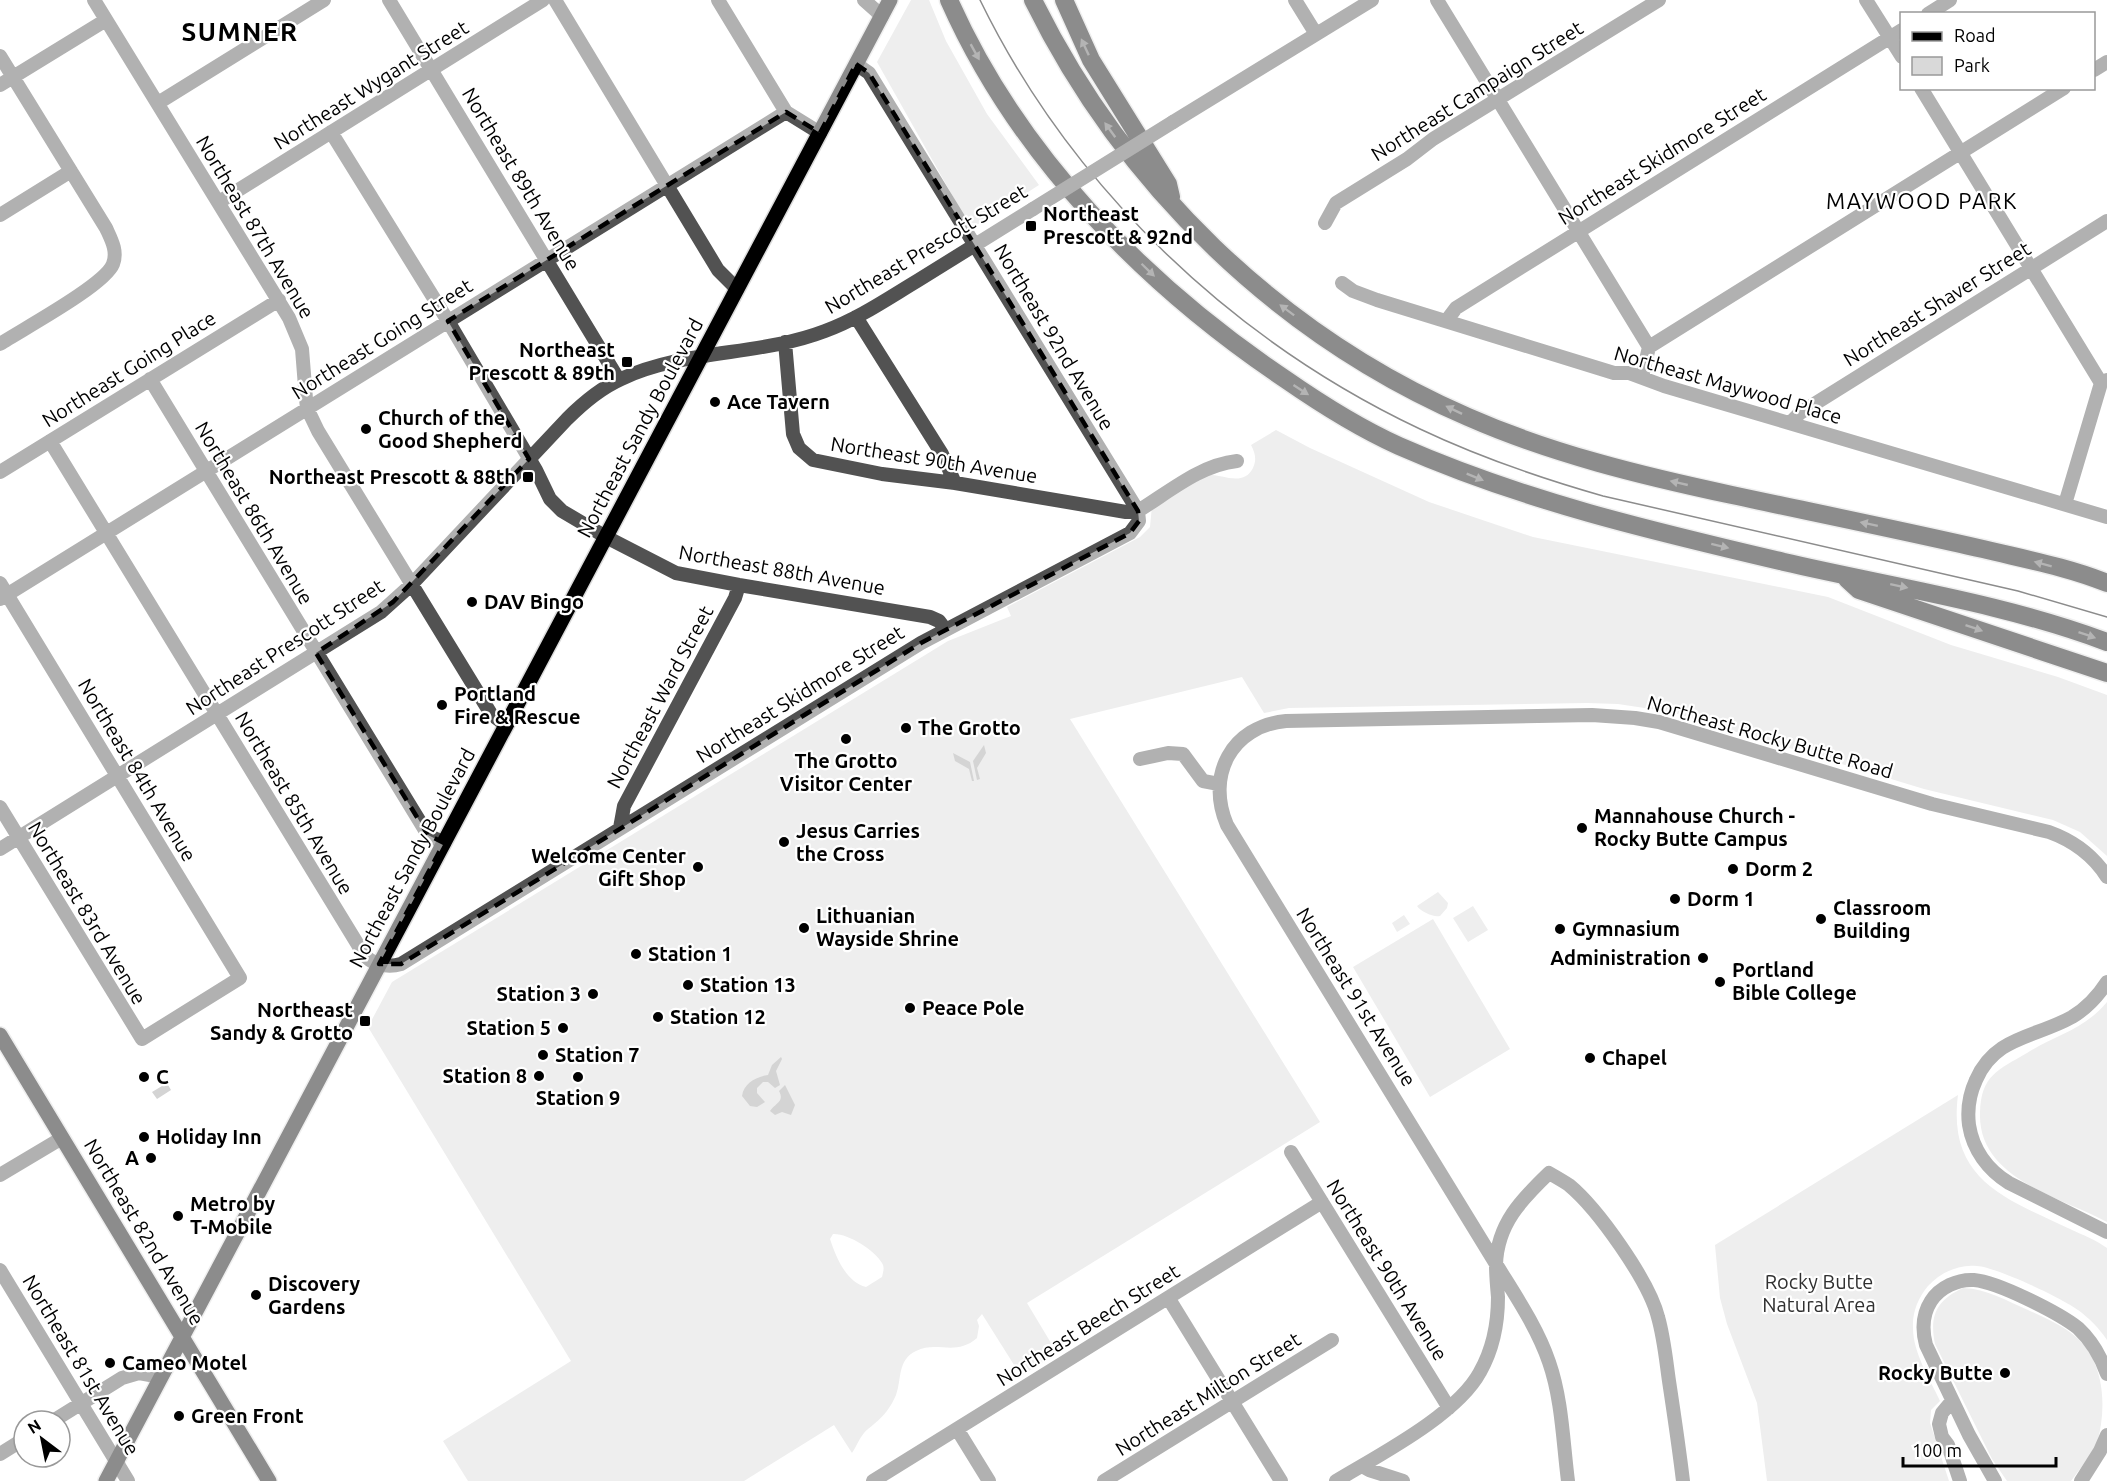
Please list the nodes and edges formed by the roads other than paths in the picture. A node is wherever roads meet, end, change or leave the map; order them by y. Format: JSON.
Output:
{"nodes":[{"id":1,"x":94,"y":0,"type":"edge"},
{"id":2,"x":324,"y":0,"type":"edge"},
{"id":3,"x":389,"y":0,"type":"edge"},
{"id":4,"x":543,"y":0,"type":"edge"},
{"id":5,"x":555,"y":0,"type":"edge"},
{"id":6,"x":718,"y":0,"type":"edge"},
{"id":7,"x":864,"y":0,"type":"edge"},
{"id":8,"x":890,"y":0,"type":"edge"},
{"id":9,"x":949,"y":0,"type":"edge"},
{"id":10,"x":1033,"y":0,"type":"edge"},
{"id":11,"x":1064,"y":0,"type":"edge"},
{"id":12,"x":1295,"y":0,"type":"edge"},
{"id":13,"x":1372,"y":0,"type":"edge"},
{"id":14,"x":1437,"y":0,"type":"edge"},
{"id":15,"x":1659,"y":0,"type":"edge"},
{"id":16,"x":1866,"y":0,"type":"edge"},
{"id":17,"x":1950,"y":0,"type":"edge"},
{"id":18,"x":1931,"y":12,"type":"edge"},
{"id":19,"x":882,"y":16,"type":"junction"},
{"id":20,"x":106,"y":20,"type":"junction"},
{"id":21,"x":1900,"y":31,"type":"edge"},
{"id":22,"x":1316,"y":34,"type":"junction"},
{"id":23,"x":1889,"y":38,"type":"junction"},
{"id":24,"x":1900,"y":54,"type":"edge"},
{"id":25,"x":0,"y":56,"type":"edge"},
{"id":26,"x":856,"y":64,"type":"junction"},
{"id":27,"x":432,"y":69,"type":"junction"},
{"id":28,"x":13,"y":77,"type":"junction"},
{"id":29,"x":0,"y":85,"type":"edge"},
{"id":30,"x":1922,"y":90,"type":"edge"},
{"id":31,"x":2061,"y":90,"type":"edge"},
{"id":32,"x":1498,"y":100,"type":"junction"},
{"id":33,"x":158,"y":104,"type":"junction"},
{"id":34,"x":786,"y":112,"type":"junction"},
{"id":35,"x":331,"y":132,"type":"junction"},
{"id":36,"x":820,"y":133,"type":"junction"},
{"id":37,"x":1960,"y":153,"type":"junction"},
{"id":38,"x":71,"y":171,"type":"junction"},
{"id":39,"x":667,"y":186,"type":"junction"},
{"id":40,"x":219,"y":202,"type":"junction"},
{"id":41,"x":1174,"y":208,"type":"junction"},
{"id":42,"x":0,"y":214,"type":"edge"},
{"id":43,"x":2107,"y":221,"type":"edge"},
{"id":44,"x":1325,"y":223,"type":"dead end"},
{"id":45,"x":1579,"y":231,"type":"junction"},
{"id":46,"x":975,"y":244,"type":"junction"},
{"id":47,"x":547,"y":260,"type":"junction"},
{"id":48,"x":2031,"y":268,"type":"junction"},
{"id":49,"x":1342,"y":283,"type":"dead end"},
{"id":50,"x":737,"y":289,"type":"junction"},
{"id":51,"x":279,"y":300,"type":"junction"},
{"id":52,"x":856,"y":317,"type":"junction"},
{"id":53,"x":1447,"y":320,"type":"junction"},
{"id":54,"x":448,"y":321,"type":"junction"},
{"id":55,"x":785,"y":342,"type":"junction"},
{"id":56,"x":0,"y":344,"type":"edge"},
{"id":57,"x":1649,"y":347,"type":"junction"},
{"id":58,"x":701,"y":357,"type":"junction"},
{"id":59,"x":1642,"y":376,"type":"junction"},
{"id":60,"x":150,"y":379,"type":"junction"},
{"id":61,"x":619,"y":380,"type":"junction"},
{"id":62,"x":2104,"y":381,"type":"edge"},
{"id":63,"x":308,"y":408,"type":"junction"},
{"id":64,"x":1790,"y":423,"type":"junction"},
{"id":65,"x":50,"y":441,"type":"junction"},
{"id":66,"x":530,"y":459,"type":"junction"},
{"id":67,"x":1237,"y":461,"type":"dead end"},
{"id":68,"x":205,"y":471,"type":"junction"},
{"id":69,"x":0,"y":472,"type":"edge"},
{"id":70,"x":955,"y":483,"type":"junction"},
{"id":71,"x":2065,"y":504,"type":"junction"},
{"id":72,"x":1138,"y":511,"type":"junction"},
{"id":73,"x":2107,"y":517,"type":"edge"},
{"id":74,"x":107,"y":533,"type":"junction"},
{"id":75,"x":606,"y":537,"type":"junction"},
{"id":76,"x":1841,"y":574,"type":"junction"},
{"id":77,"x":2105,"y":581,"type":"edge"},
{"id":78,"x":411,"y":585,"type":"junction"},
{"id":79,"x":738,"y":585,"type":"junction"},
{"id":80,"x":2,"y":592,"type":"edge"},
{"id":81,"x":945,"y":629,"type":"junction"},
{"id":82,"x":2107,"y":642,"type":"edge"},
{"id":83,"x":316,"y":653,"type":"junction"},
{"id":84,"x":2107,"y":673,"type":"edge"},
{"id":85,"x":218,"y":714,"type":"junction"},
{"id":86,"x":506,"y":725,"type":"junction"},
{"id":87,"x":1140,"y":759,"type":"dead end"},
{"id":88,"x":117,"y":776,"type":"junction"},
{"id":89,"x":1219,"y":784,"type":"junction"},
{"id":90,"x":0,"y":807,"type":"edge"},
{"id":91,"x":620,"y":828,"type":"junction"},
{"id":92,"x":18,"y":838,"type":"junction"},
{"id":93,"x":444,"y":843,"type":"junction"},
{"id":94,"x":0,"y":849,"type":"edge"},
{"id":95,"x":2107,"y":877,"type":"edge"},
{"id":96,"x":379,"y":964,"type":"junction"},
{"id":97,"x":2107,"y":982,"type":"edge"},
{"id":98,"x":0,"y":1035,"type":"edge"},
{"id":99,"x":142,"y":1039,"type":"joint"},
{"id":100,"x":62,"y":1138,"type":"junction"},
{"id":101,"x":1291,"y":1152,"type":"dead end"},
{"id":102,"x":0,"y":1175,"type":"edge"},
{"id":103,"x":1322,"y":1202,"type":"junction"},
{"id":104,"x":2107,"y":1232,"type":"edge"},
{"id":105,"x":1496,"y":1264,"type":"junction"},
{"id":106,"x":0,"y":1270,"type":"edge"},
{"id":107,"x":1169,"y":1299,"type":"junction"},
{"id":108,"x":182,"y":1336,"type":"junction"},
{"id":109,"x":1332,"y":1340,"type":"dead end"},
{"id":110,"x":2107,"y":1374,"type":"edge"},
{"id":111,"x":160,"y":1377,"type":"junction"},
{"id":112,"x":1952,"y":1401,"type":"junction"},
{"id":113,"x":1232,"y":1402,"type":"junction"},
{"id":114,"x":81,"y":1403,"type":"junction"},
{"id":115,"x":1449,"y":1408,"type":"junction"},
{"id":116,"x":72,"y":1409,"type":"edge"},
{"id":117,"x":1961,"y":1420,"type":"junction"},
{"id":118,"x":957,"y":1429,"type":"junction"},
{"id":119,"x":2107,"y":1435,"type":"edge"},
{"id":120,"x":1948,"y":1445,"type":"junction"},
{"id":121,"x":116,"y":1462,"type":"junction"},
{"id":122,"x":1362,"y":1466,"type":"junction"},
{"id":123,"x":106,"y":1481,"type":"edge"},
{"id":124,"x":128,"y":1481,"type":"edge"},
{"id":125,"x":269,"y":1481,"type":"edge"},
{"id":126,"x":873,"y":1481,"type":"edge"},
{"id":127,"x":989,"y":1481,"type":"edge"},
{"id":128,"x":1104,"y":1481,"type":"edge"},
{"id":129,"x":1281,"y":1481,"type":"edge"},
{"id":130,"x":1336,"y":1481,"type":"edge"},
{"id":131,"x":1369,"y":1481,"type":"edge"},
{"id":132,"x":1403,"y":1481,"type":"edge"},
{"id":133,"x":1568,"y":1481,"type":"edge"},
{"id":134,"x":1683,"y":1481,"type":"edge"},
{"id":135,"x":1960,"y":1481,"type":"edge"},
{"id":136,"x":1995,"y":1481,"type":"edge"},
{"id":137,"x":2081,"y":1481,"type":"edge"}],
"edges":[{"from":1,"to":20,"type":"street","name":"Northeast 87th Avenue"},
{"from":2,"to":33,"type":"street"},
{"from":3,"to":27,"type":"street","name":"Northeast 89th Avenue"},
{"from":4,"to":27,"type":"street","name":"Northeast Wygant Street"},
{"from":5,"to":39,"type":"street"},
{"from":6,"to":34,"type":"street"},
{"from":7,"to":19,"type":"street"},
{"from":8,"to":19,"type":"main road","name":"Northeast Sandy Boulevard"},
{"from":9,"to":76,"type":"highway","one_way":true},
{"from":41,"to":10,"type":"highway","one_way":true},
{"from":41,"to":11,"type":"highway","one_way":true},
{"from":12,"to":22,"type":"street"},
{"from":13,"to":22,"type":"street","name":"Northeast Prescott Street"},
{"from":14,"to":32,"type":"street"},
{"from":15,"to":32,"type":"street","name":"Northeast Campaign Street"},
{"from":16,"to":23,"type":"street"},
{"from":17,"to":18,"type":"street"},
{"from":19,"to":26,"type":"main road","name":"Northeast Sandy Boulevard"},
{"from":20,"to":28,"type":"street"},
{"from":20,"to":33,"type":"street","name":"Northeast 87th Avenue"},
{"from":21,"to":23,"type":"street","name":"Northeast Skidmore Street"},
{"from":22,"to":46,"type":"street","name":"Northeast Prescott Street","bridge":true},
{"from":23,"to":24,"type":"street"},
{"from":23,"to":45,"type":"street","name":"Northeast Skidmore Street"},
{"from":25,"to":28,"type":"street"},
{"from":26,"to":36,"type":"main road","name":"Northeast Sandy Boulevard"},
{"from":26,"to":46,"type":"street","name":"Northeast 92nd Avenue"},
{"from":27,"to":35,"type":"street","name":"Northeast Wygant Street"},
{"from":27,"to":47,"type":"street","name":"Northeast 89th Avenue"},
{"from":28,"to":29,"type":"street"},
{"from":28,"to":38,"type":"street"},
{"from":30,"to":37,"type":"street"},
{"from":31,"to":37,"type":"street"},
{"from":32,"to":44,"type":"street","name":"Northeast Campaign Street"},
{"from":32,"to":45,"type":"street"},
{"from":33,"to":40,"type":"street","name":"Northeast 87th Avenue"},
{"from":34,"to":36,"type":"street"},
{"from":34,"to":39,"type":"street","name":"Northeast Going Street"},
{"from":35,"to":40,"type":"street","name":"Northeast Wygant Street"},
{"from":35,"to":54,"type":"street","name":"Northeast 88th Avenue"},
{"from":36,"to":50,"type":"main road","name":"Northeast Sandy Boulevard"},
{"from":37,"to":48,"type":"street"},
{"from":37,"to":57,"type":"street"},
{"from":38,"to":42,"type":"street"},
{"from":38,"to":56,"type":"street"},
{"from":39,"to":47,"type":"street","name":"Northeast Going Street"},
{"from":39,"to":50,"type":"street"},
{"from":40,"to":51,"type":"street","name":"Northeast 87th Avenue"},
{"from":77,"to":41,"type":"highway","one_way":true},
{"from":43,"to":48,"type":"street","name":"Northeast Shaver Street"},
{"from":45,"to":53,"type":"street","name":"Northeast Skidmore Street"},
{"from":45,"to":57,"type":"street"},
{"from":46,"to":52,"type":"street","name":"Northeast Prescott Street"},
{"from":46,"to":72,"type":"street","name":"Northeast 92nd Avenue"},
{"from":47,"to":54,"type":"street","name":"Northeast Going Street"},
{"from":47,"to":61,"type":"street","name":"Northeast 89th Avenue"},
{"from":48,"to":62,"type":"street"},
{"from":48,"to":64,"type":"street","name":"Northeast Shaver Street"},
{"from":49,"to":53,"type":"street","name":"Northeast Maywood Place"},
{"from":50,"to":58,"type":"main road","name":"Northeast Sandy Boulevard"},
{"from":51,"to":60,"type":"street","name":"Northeast Going Place"},
{"from":51,"to":63,"type":"street","name":"Northeast 87th Avenue"},
{"from":52,"to":55,"type":"street","name":"Northeast Prescott Street"},
{"from":52,"to":70,"type":"street"},
{"from":53,"to":59,"type":"street","name":"Northeast Maywood Place"},
{"from":54,"to":63,"type":"street","name":"Northeast Going Street"},
{"from":54,"to":66,"type":"street","name":"Northeast 88th Avenue"},
{"from":55,"to":58,"type":"street","name":"Northeast Prescott Street"},
{"from":55,"to":70,"type":"street","name":"Northeast 90th Avenue"},
{"from":57,"to":59,"type":"street"},
{"from":58,"to":61,"type":"street","name":"Northeast Prescott Street"},
{"from":58,"to":75,"type":"main road","name":"Northeast Sandy Boulevard"},
{"from":59,"to":64,"type":"street","name":"Northeast Maywood Place"},
{"from":60,"to":65,"type":"street","name":"Northeast Going Place"},
{"from":60,"to":68,"type":"street","name":"Northeast 86th Avenue"},
{"from":61,"to":66,"type":"street","name":"Northeast Prescott Street"},
{"from":62,"to":71,"type":"street"},
{"from":63,"to":68,"type":"street","name":"Northeast Going Street"},
{"from":63,"to":78,"type":"street","name":"Northeast 87th Avenue"},
{"from":64,"to":71,"type":"street","name":"Northeast Maywood Place"},
{"from":65,"to":69,"type":"street","name":"Northeast Going Place"},
{"from":65,"to":74,"type":"street","name":"Northeast 85th Avenue"},
{"from":66,"to":75,"type":"street","name":"Northeast 88th Avenue"},
{"from":66,"to":78,"type":"street","name":"Northeast Prescott Street"},
{"from":67,"to":72,"type":"street"},
{"from":68,"to":74,"type":"street","name":"Northeast Going Street"},
{"from":68,"to":83,"type":"street","name":"Northeast 86th Avenue"},
{"from":70,"to":72,"type":"street","name":"Northeast 90th Avenue"},
{"from":71,"to":73,"type":"street","name":"Northeast Maywood Place"},
{"from":72,"to":81,"type":"street","name":"Northeast Skidmore Street"},
{"from":74,"to":80,"type":"street","name":"Northeast Going Street"},
{"from":74,"to":85,"type":"street","name":"Northeast 85th Avenue"},
{"from":75,"to":79,"type":"street","name":"Northeast 88th Avenue"},
{"from":75,"to":86,"type":"main road","name":"Northeast Sandy Boulevard"},
{"from":76,"to":82,"type":"highway","one_way":true},
{"from":76,"to":84,"type":"highway","one_way":true},
{"from":78,"to":83,"type":"street","name":"Northeast Prescott Street"},
{"from":78,"to":86,"type":"street","name":"Northeast 87th Avenue"},
{"from":79,"to":81,"type":"street","name":"Northeast 88th Avenue"},
{"from":79,"to":91,"type":"street","name":"Northeast Ward Street"},
{"from":80,"to":88,"type":"street","name":"Northeast 84th Avenue"},
{"from":81,"to":91,"type":"street","name":"Northeast Skidmore Street"},
{"from":83,"to":85,"type":"street","name":"Northeast Prescott Street"},
{"from":83,"to":93,"type":"street","name":"Northeast 86th Avenue"},
{"from":85,"to":88,"type":"street","name":"Northeast Prescott Street"},
{"from":85,"to":96,"type":"street","name":"Northeast 85th Avenue"},
{"from":86,"to":93,"type":"main road","name":"Northeast Sandy Boulevard"},
{"from":87,"to":89,"type":"street"},
{"from":88,"to":92,"type":"street","name":"Northeast Prescott Street"},
{"from":88,"to":99,"type":"street","name":"Northeast 84th Avenue"},
{"from":89,"to":95,"type":"street","name":"Northeast Rocky Butte Road"},
{"from":89,"to":105,"type":"street","name":"Northeast 91st Avenue"},
{"from":90,"to":92,"type":"street","name":"Northeast 83rd Avenue"},
{"from":91,"to":96,"type":"street","name":"Northeast Skidmore Street"},
{"from":92,"to":94,"type":"street","name":"Northeast Prescott Street"},
{"from":92,"to":99,"type":"street","name":"Northeast 83rd Avenue"},
{"from":93,"to":96,"type":"main road","name":"Northeast Sandy Boulevard"},
{"from":96,"to":108,"type":"main road","name":"Northeast Sandy Boulevard"},
{"from":97,"to":104,"type":"street"},
{"from":98,"to":100,"type":"main road","name":"Northeast 82nd Avenue"},
{"from":100,"to":102,"type":"street"},
{"from":100,"to":108,"type":"main road","name":"Northeast 82nd Avenue"},
{"from":101,"to":103,"type":"street","name":"Northeast 90th Avenue"},
{"from":103,"to":107,"type":"street","name":"Northeast Beech Street"},
{"from":103,"to":115,"type":"street","name":"Northeast 90th Avenue"},
{"from":105,"to":115,"type":"street"},
{"from":105,"to":133,"type":"street"},
{"from":105,"to":134,"type":"street"},
{"from":106,"to":114,"type":"street","name":"Northeast 81st Avenue"},
{"from":107,"to":113,"type":"street"},
{"from":107,"to":118,"type":"street","name":"Northeast Beech Street"},
{"from":108,"to":111,"type":"main road","name":"Northeast Sandy Boulevard"},
{"from":108,"to":125,"type":"main road","name":"Northeast 82nd Avenue"},
{"from":109,"to":113,"type":"street","name":"Northeast Milton Street"},
{"from":110,"to":112,"type":"street"},
{"from":111,"to":114,"type":"street"},
{"from":111,"to":121,"type":"main road","name":"Northeast Sandy Boulevard"},
{"from":112,"to":117,"type":"street"},
{"from":112,"to":120,"type":"street"},
{"from":113,"to":128,"type":"street","name":"Northeast Milton Street"},
{"from":113,"to":129,"type":"street"},
{"from":114,"to":116,"type":"street"},
{"from":114,"to":121,"type":"street","name":"Northeast 81st Avenue"},
{"from":115,"to":122,"type":"street"},
{"from":117,"to":120,"type":"street"},
{"from":117,"to":136,"type":"street"},
{"from":118,"to":126,"type":"street","name":"Northeast Beech Street"},
{"from":118,"to":127,"type":"street"},
{"from":119,"to":137,"type":"street"},
{"from":120,"to":135,"type":"street"},
{"from":121,"to":123,"type":"main road","name":"Northeast Sandy Boulevard"},
{"from":121,"to":124,"type":"street","name":"Northeast 81st Avenue"},
{"from":122,"to":130,"type":"street"},
{"from":122,"to":131,"type":"street"},
{"from":122,"to":132,"type":"street"}]}
